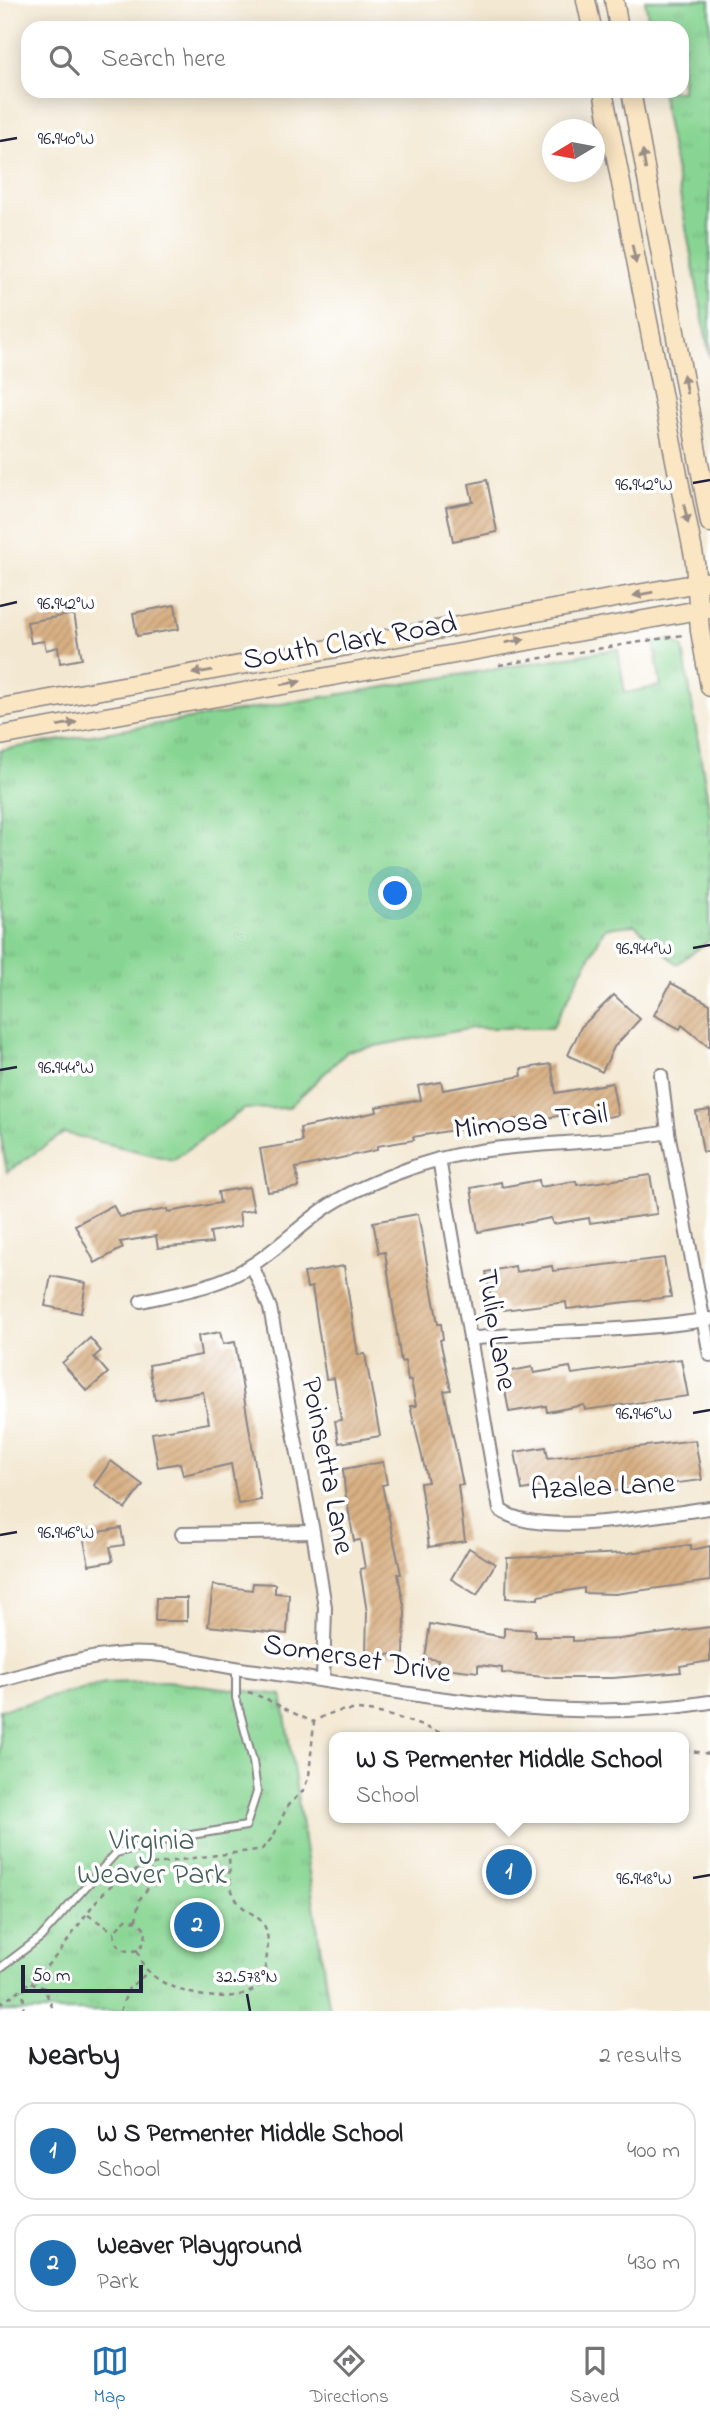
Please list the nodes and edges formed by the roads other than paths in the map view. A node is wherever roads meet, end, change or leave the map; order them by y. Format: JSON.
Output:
{"nodes":[{"id":1,"x":586,"y":0,"type":"edge"},
{"id":2,"x":614,"y":0,"type":"edge"},
{"id":3,"x":590,"y":21,"type":"edge"},
{"id":4,"x":618,"y":21,"type":"edge"},
{"id":5,"x":604,"y":98,"type":"edge"},
{"id":6,"x":632,"y":98,"type":"edge"},
{"id":7,"x":710,"y":523,"type":"edge"},
{"id":8,"x":703,"y":582,"type":"edge"},
{"id":9,"x":704,"y":608,"type":"edge"},
{"id":10,"x":710,"y":687,"type":"edge"},
{"id":11,"x":0,"y":708,"type":"edge"},
{"id":12,"x":0,"y":736,"type":"edge"},
{"id":13,"x":661,"y":1075,"type":"dead end"},
{"id":14,"x":668,"y":1132,"type":"junction"},
{"id":15,"x":439,"y":1159,"type":"junction"},
{"id":16,"x":252,"y":1265,"type":"junction"},
{"id":17,"x":141,"y":1301,"type":"dead end"},
{"id":18,"x":707,"y":1320,"type":"edge"},
{"id":19,"x":470,"y":1339,"type":"junction"},
{"id":20,"x":710,"y":1355,"type":"edge"},
{"id":21,"x":710,"y":1508,"type":"edge"},
{"id":22,"x":500,"y":1510,"type":"joint"},
{"id":23,"x":313,"y":1532,"type":"junction"},
{"id":24,"x":181,"y":1534,"type":"dead end"},
{"id":25,"x":236,"y":1669,"type":"junction"},
{"id":26,"x":323,"y":1680,"type":"junction"},
{"id":27,"x":0,"y":1682,"type":"edge"},
{"id":28,"x":710,"y":1702,"type":"edge"},
{"id":29,"x":0,"y":1968,"type":"edge"}],
"edges":[{"from":1,"to":3,"type":"main road"},
{"from":2,"to":4,"type":"main road"},
{"from":5,"to":8,"type":"main road","one_way":true},
{"from":7,"to":6,"type":"main road","one_way":true},
{"from":8,"to":9,"type":"main road"},
{"from":8,"to":11,"type":"main road","name":"South Clark Road","one_way":true},
{"from":9,"to":10,"type":"main road"},
{"from":12,"to":9,"type":"main road","name":"South Clark Road","one_way":true},
{"from":13,"to":14,"type":"street"},
{"from":14,"to":15,"type":"street","name":"Mimosa Trail"},
{"from":14,"to":18,"type":"street"},
{"from":15,"to":16,"type":"street","name":"Mimosa Trail"},
{"from":15,"to":19,"type":"street","name":"Tulip Lane"},
{"from":16,"to":17,"type":"street","name":"Mimosa Trail"},
{"from":16,"to":23,"type":"street","name":"Poinsetta Lane"},
{"from":18,"to":19,"type":"street"},
{"from":18,"to":20,"type":"street"},
{"from":19,"to":22,"type":"street","name":"Tulip Lane"},
{"from":21,"to":22,"type":"street","name":"Azalea Lane"},
{"from":23,"to":24,"type":"street"},
{"from":23,"to":26,"type":"street","name":"Poinsetta Lane"},
{"from":25,"to":26,"type":"street","name":"Somerset Drive"},
{"from":25,"to":27,"type":"street","name":"Somerset Drive"},
{"from":25,"to":29,"type":"lane"},
{"from":26,"to":28,"type":"street","name":"Somerset Drive"}]}
